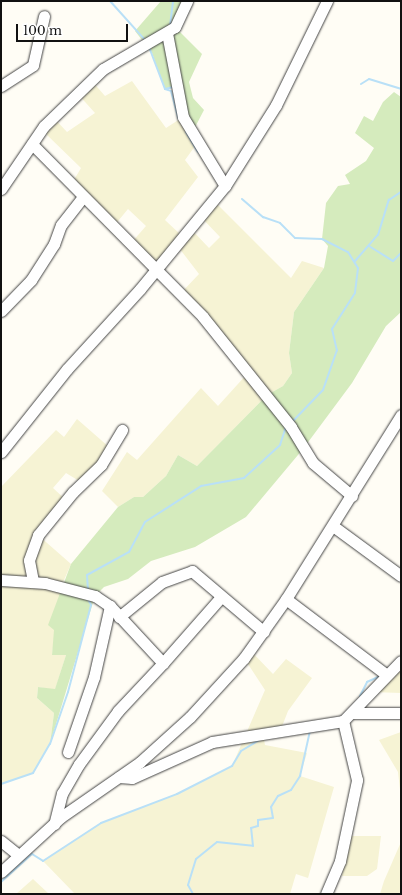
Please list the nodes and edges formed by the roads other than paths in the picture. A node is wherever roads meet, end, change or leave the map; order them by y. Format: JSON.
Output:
{"nodes":[{"id":1,"x":186,"y":1,"type":"edge"},
{"id":2,"x":327,"y":1,"type":"edge"},
{"id":3,"x":44,"y":16,"type":"dead end"},
{"id":4,"x":167,"y":33,"type":"junction"},
{"id":5,"x":1,"y":86,"type":"edge"},
{"id":6,"x":32,"y":144,"type":"junction"},
{"id":7,"x":225,"y":186,"type":"junction"},
{"id":8,"x":1,"y":189,"type":"edge"},
{"id":9,"x":83,"y":197,"type":"junction"},
{"id":10,"x":158,"y":268,"type":"junction"},
{"id":11,"x":1,"y":311,"type":"edge"},
{"id":12,"x":401,"y":415,"type":"edge"},
{"id":13,"x":122,"y":430,"type":"dead end"},
{"id":14,"x":1,"y":452,"type":"edge"},
{"id":15,"x":352,"y":496,"type":"junction"},
{"id":16,"x":333,"y":526,"type":"junction"},
{"id":17,"x":401,"y":576,"type":"edge"},
{"id":18,"x":1,"y":580,"type":"edge"},
{"id":19,"x":33,"y":581,"type":"junction"},
{"id":20,"x":221,"y":597,"type":"junction"},
{"id":21,"x":286,"y":599,"type":"junction"},
{"id":22,"x":110,"y":606,"type":"junction"},
{"id":23,"x":119,"y":617,"type":"junction"},
{"id":24,"x":264,"y":632,"type":"junction"},
{"id":25,"x":401,"y":661,"type":"edge"},
{"id":26,"x":163,"y":663,"type":"junction"},
{"id":27,"x":387,"y":675,"type":"junction"},
{"id":28,"x":353,"y":713,"type":"junction"},
{"id":29,"x":401,"y":713,"type":"edge"},
{"id":30,"x":343,"y":721,"type":"junction"},
{"id":31,"x":68,"y":752,"type":"dead end"},
{"id":32,"x":119,"y":777,"type":"junction"},
{"id":33,"x":54,"y":824,"type":"junction"},
{"id":34,"x":1,"y":841,"type":"edge"},
{"id":35,"x":18,"y":855,"type":"junction"},
{"id":36,"x":1,"y":872,"type":"edge"},
{"id":37,"x":326,"y":894,"type":"edge"}],
"edges":[{"from":1,"to":4,"type":"street"},
{"from":2,"to":7,"type":"street"},
{"from":3,"to":5,"type":"street"},
{"from":4,"to":6,"type":"street"},
{"from":4,"to":7,"type":"street"},
{"from":6,"to":8,"type":"street"},
{"from":6,"to":9,"type":"street"},
{"from":7,"to":10,"type":"street"},
{"from":9,"to":10,"type":"street"},
{"from":9,"to":11,"type":"street"},
{"from":10,"to":14,"type":"street"},
{"from":10,"to":15,"type":"street"},
{"from":12,"to":15,"type":"street"},
{"from":13,"to":19,"type":"street"},
{"from":15,"to":16,"type":"street"},
{"from":16,"to":17,"type":"street"},
{"from":16,"to":21,"type":"street"},
{"from":18,"to":19,"type":"street"},
{"from":19,"to":22,"type":"street"},
{"from":20,"to":23,"type":"street"},
{"from":20,"to":24,"type":"street"},
{"from":20,"to":26,"type":"street"},
{"from":21,"to":24,"type":"street"},
{"from":21,"to":27,"type":"street"},
{"from":22,"to":23,"type":"street"},
{"from":22,"to":31,"type":"street"},
{"from":23,"to":26,"type":"street"},
{"from":24,"to":32,"type":"street"},
{"from":25,"to":27,"type":"street"},
{"from":26,"to":33,"type":"street"},
{"from":27,"to":28,"type":"street"},
{"from":28,"to":29,"type":"street"},
{"from":28,"to":30,"type":"street"},
{"from":30,"to":32,"type":"street"},
{"from":30,"to":37,"type":"street"},
{"from":32,"to":33,"type":"street"},
{"from":33,"to":35,"type":"street"},
{"from":34,"to":35,"type":"street"},
{"from":35,"to":36,"type":"street"}]}
